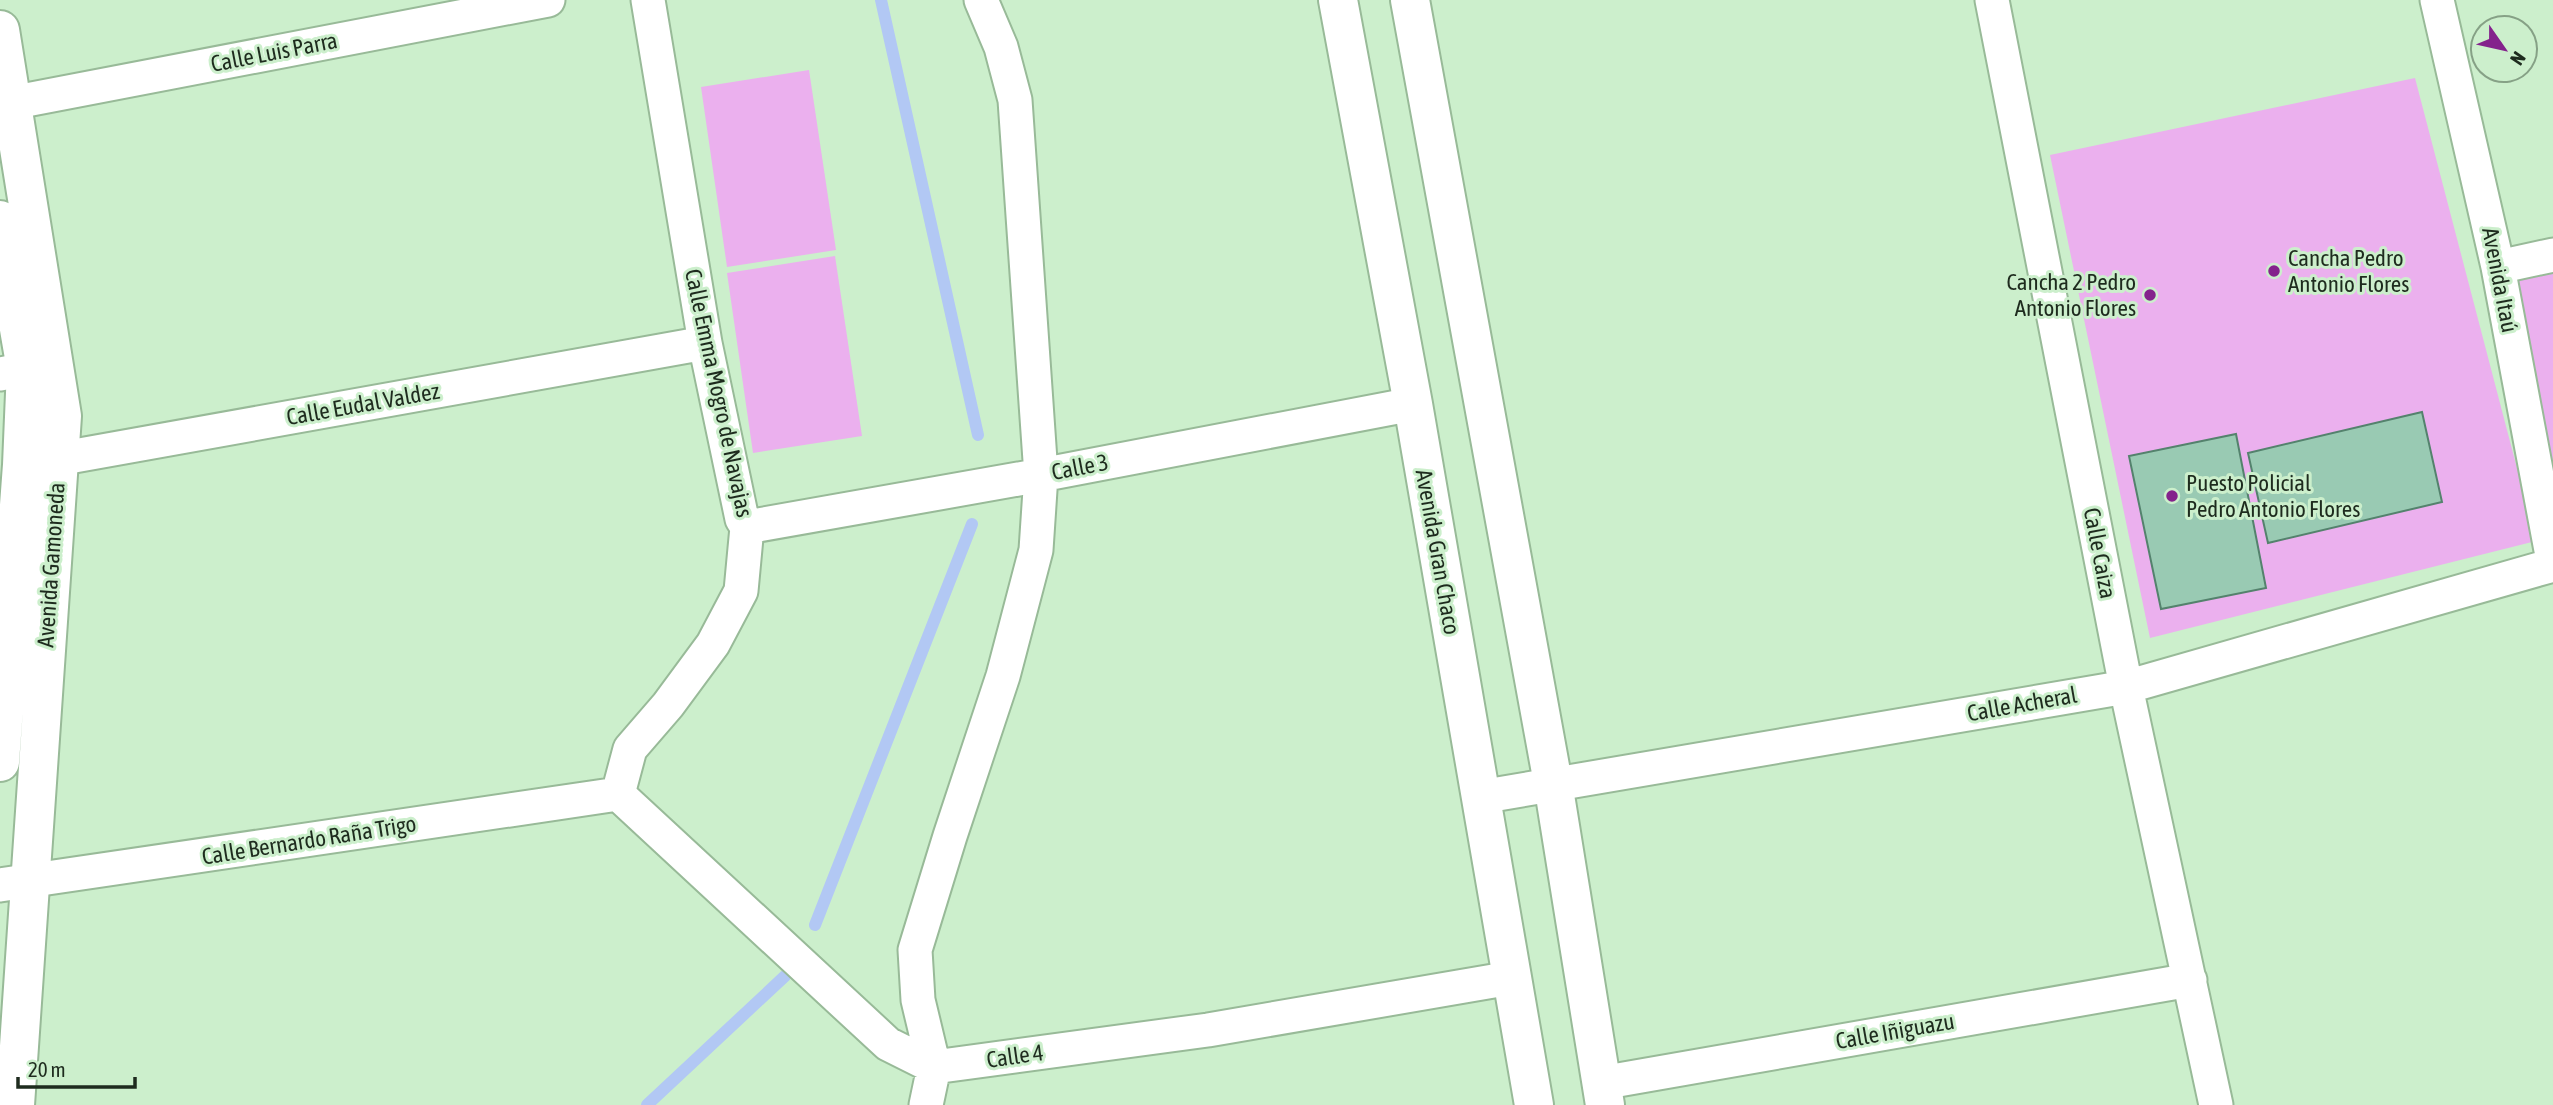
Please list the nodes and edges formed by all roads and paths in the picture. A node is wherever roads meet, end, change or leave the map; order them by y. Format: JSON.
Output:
{"nodes":[{"id":1,"x":548,"y":0,"type":"edge"},
{"id":2,"x":648,"y":0,"type":"edge"},
{"id":3,"x":981,"y":0,"type":"edge"},
{"id":4,"x":1338,"y":0,"type":"edge"},
{"id":5,"x":1410,"y":0,"type":"edge"},
{"id":6,"x":1992,"y":0,"type":"edge"},
{"id":7,"x":2437,"y":0,"type":"edge"},
{"id":8,"x":0,"y":30,"type":"edge"},
{"id":9,"x":6,"y":104,"type":"edge"},
{"id":10,"x":0,"y":220,"type":"edge"},
{"id":11,"x":2553,"y":255,"type":"edge"},
{"id":12,"x":2498,"y":267,"type":"junction"},
{"id":13,"x":705,"y":343,"type":"junction"},
{"id":14,"x":13,"y":372,"type":"edge"},
{"id":15,"x":1413,"y":404,"type":"junction"},
{"id":16,"x":59,"y":459,"type":"junction"},
{"id":17,"x":22,"y":466,"type":"junction"},
{"id":18,"x":1041,"y":475,"type":"junction"},
{"id":19,"x":747,"y":527,"type":"junction"},
{"id":20,"x":2553,"y":563,"type":"edge"},
{"id":21,"x":2126,"y":687,"type":"junction"},
{"id":22,"x":0,"y":762,"type":"edge"},
{"id":23,"x":1553,"y":783,"type":"junction"},
{"id":24,"x":618,"y":794,"type":"junction"},
{"id":25,"x":1480,"y":797,"type":"junction"},
{"id":26,"x":15,"y":884,"type":"edge"},
{"id":27,"x":1511,"y":978,"type":"junction"},
{"id":28,"x":2190,"y":980,"type":"junction"},
{"id":29,"x":934,"y":1068,"type":"junction"},
{"id":30,"x":1603,"y":1094,"type":"edge"},
{"id":31,"x":15,"y":1105,"type":"edge"},
{"id":32,"x":926,"y":1105,"type":"edge"},
{"id":33,"x":1534,"y":1105,"type":"edge"},
{"id":34,"x":2216,"y":1105,"type":"edge"}],
"edges":[{"from":1,"to":9,"type":"street","name":"Calle Luis Parra"},
{"from":2,"to":13,"type":"street","name":"Calle Emma Mogro de Navajas"},
{"from":3,"to":18,"type":"street"},
{"from":4,"to":15,"type":"main road","name":"Avenida Gran Chaco"},
{"from":5,"to":23,"type":"main road"},
{"from":6,"to":21,"type":"street","name":"Calle Caiza"},
{"from":7,"to":12,"type":"street","name":"Avenida Itaú"},
{"from":8,"to":9,"type":"main road","name":"Avenida Gamoneda"},
{"from":9,"to":16,"type":"main road","name":"Avenida Gamoneda"},
{"from":10,"to":14,"type":"main road","name":"Avenida Gamoneda"},
{"from":11,"to":12,"type":"street"},
{"from":12,"to":20,"type":"street","name":"Avenida Itaú"},
{"from":13,"to":16,"type":"street","name":"Calle Eudal Valdez"},
{"from":13,"to":19,"type":"street","name":"Calle Emma Mogro de Navajas"},
{"from":14,"to":17,"type":"main road","name":"Avenida Gamoneda"},
{"from":15,"to":18,"type":"street","name":"Calle 3"},
{"from":15,"to":25,"type":"main road","name":"Avenida Gran Chaco"},
{"from":16,"to":17,"type":"street","name":"Calle Eudal Valdez"},
{"from":16,"to":26,"type":"main road","name":"Avenida Gamoneda"},
{"from":17,"to":22,"type":"main road","name":"Avenida Gamoneda"},
{"from":18,"to":19,"type":"street","name":"Calle 3"},
{"from":18,"to":29,"type":"street"},
{"from":19,"to":24,"type":"street","name":"Calle Emma Mogro de Navajas"},
{"from":20,"to":21,"type":"street","name":"Calle Acheral"},
{"from":21,"to":23,"type":"street","name":"Calle Acheral"},
{"from":21,"to":28,"type":"street","name":"Calle Caiza"},
{"from":23,"to":25,"type":"street","name":"Calle Acheral"},
{"from":23,"to":30,"type":"main road"},
{"from":24,"to":26,"type":"street","name":"Calle Bernardo Raña Trigo"},
{"from":24,"to":29,"type":"street"},
{"from":25,"to":27,"type":"main road","name":"Avenida Gran Chaco"},
{"from":26,"to":31,"type":"main road","name":"Avenida Gamoneda"},
{"from":27,"to":29,"type":"street","name":"Calle 4"},
{"from":27,"to":33,"type":"main road","name":"Avenida Gran Chaco"},
{"from":28,"to":30,"type":"street","name":"Calle Iñiguazu"},
{"from":28,"to":34,"type":"street","name":"Calle Caiza"},
{"from":29,"to":32,"type":"street"}]}
